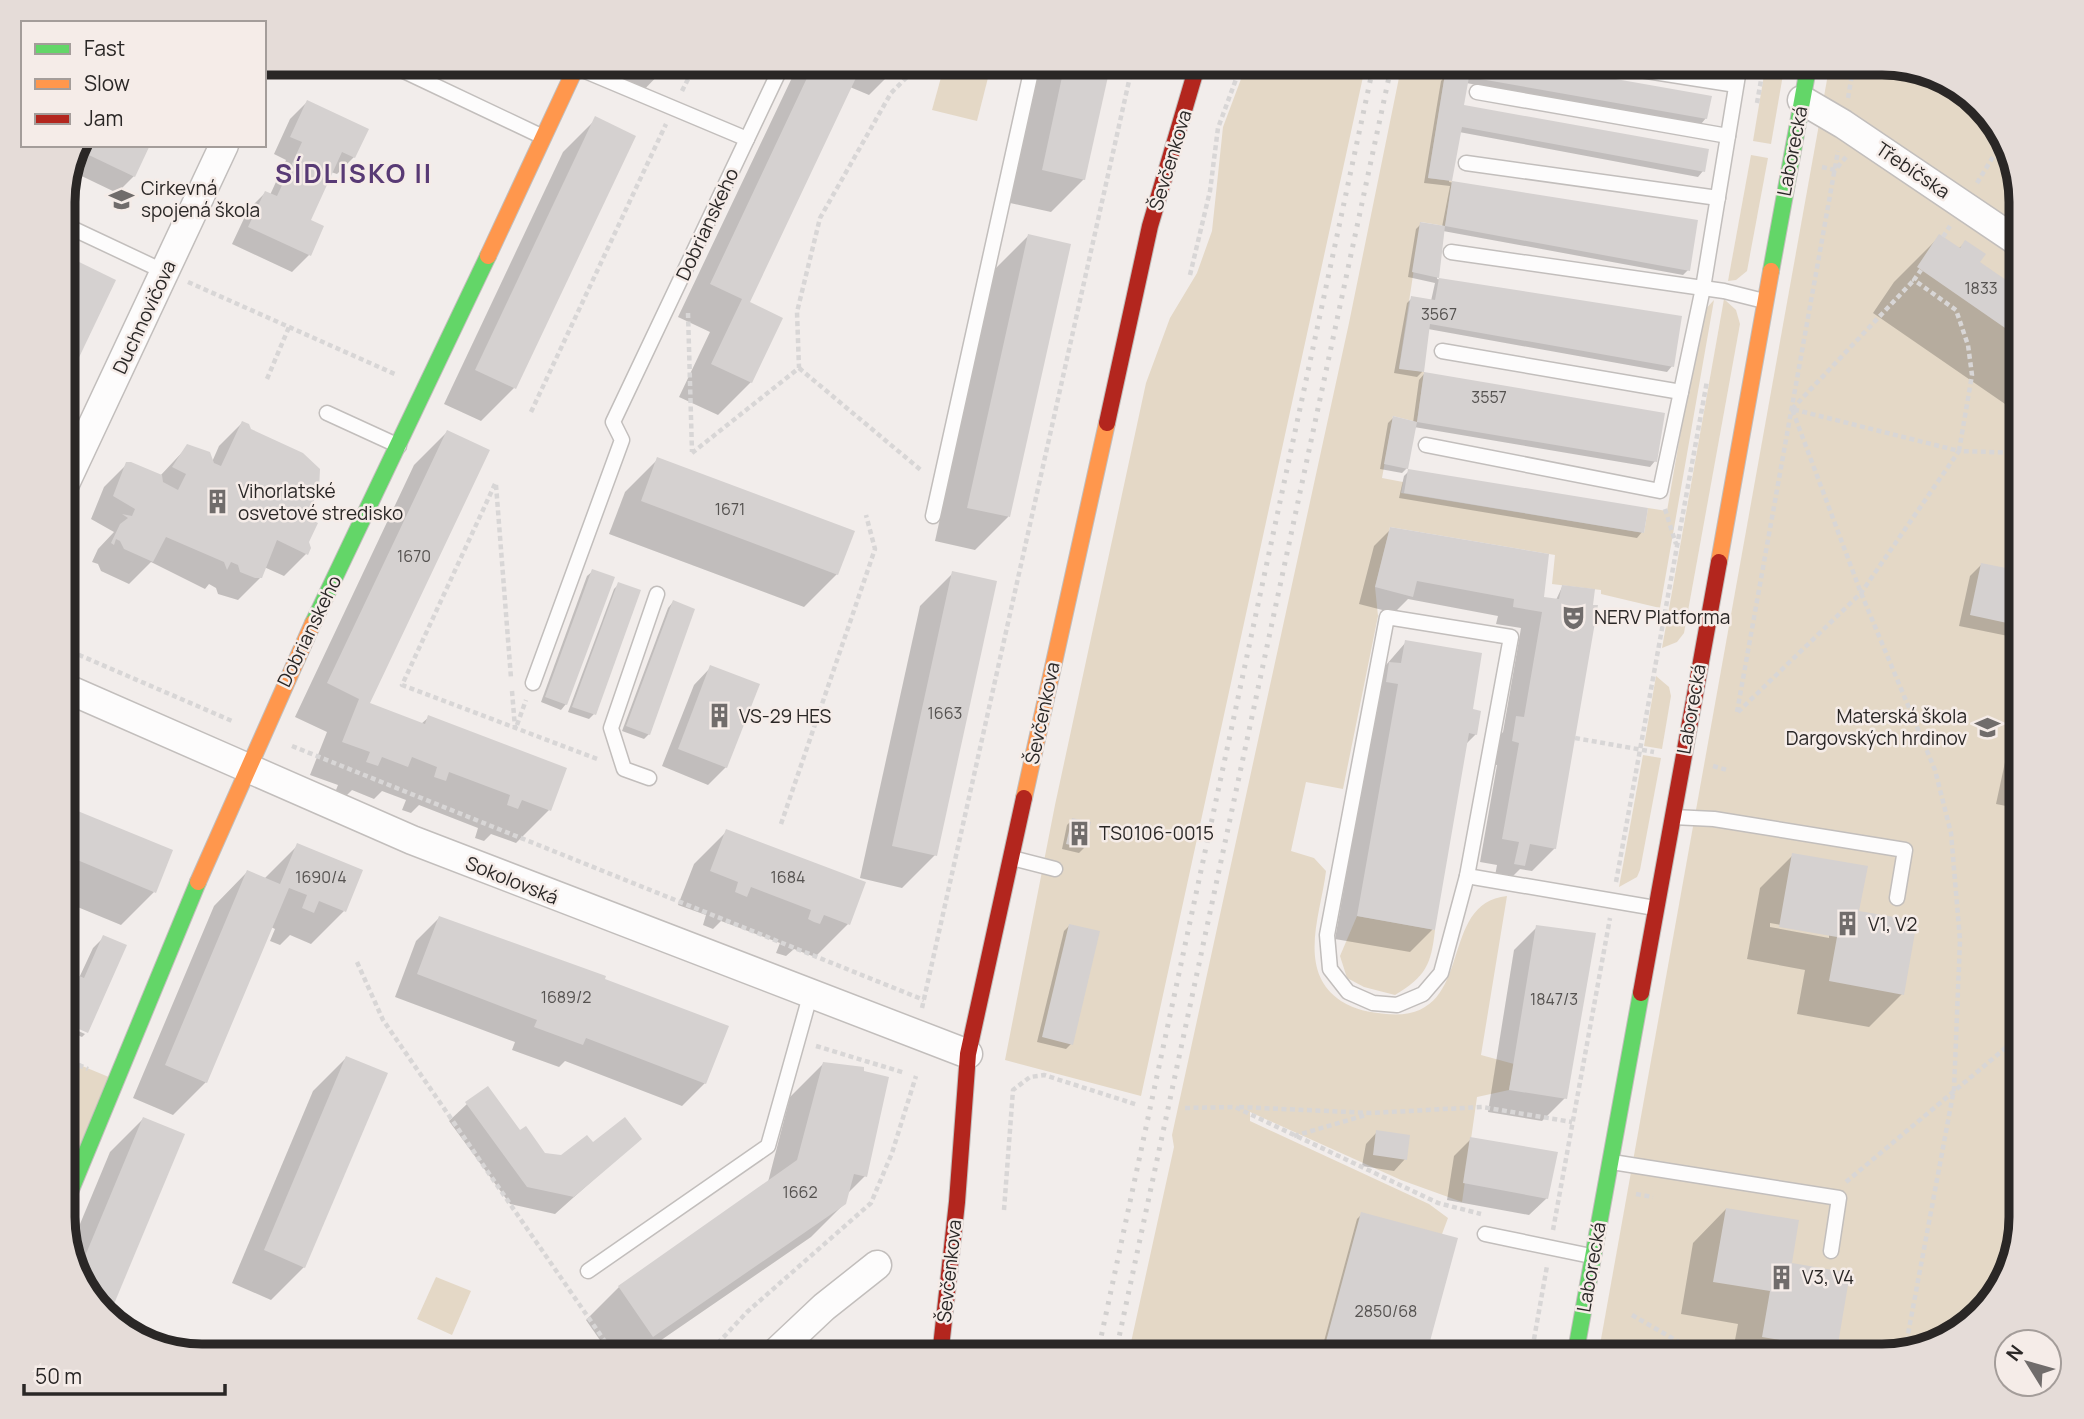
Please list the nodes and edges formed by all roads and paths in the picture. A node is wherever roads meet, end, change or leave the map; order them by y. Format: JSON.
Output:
{"nodes":[{"id":1,"x":412,"y":75,"type":"edge"},
{"id":2,"x":572,"y":75,"type":"edge"},
{"id":3,"x":600,"y":75,"type":"edge"},
{"id":4,"x":690,"y":75,"type":"edge"},
{"id":5,"x":777,"y":75,"type":"edge"},
{"id":6,"x":909,"y":75,"type":"edge"},
{"id":7,"x":1030,"y":75,"type":"edge"},
{"id":8,"x":1130,"y":75,"type":"edge"},
{"id":9,"x":1196,"y":75,"type":"edge"},
{"id":10,"x":1238,"y":75,"type":"edge"},
{"id":11,"x":1672,"y":75,"type":"edge"},
{"id":12,"x":1738,"y":75,"type":"edge"},
{"id":13,"x":1762,"y":75,"type":"edge"},
{"id":14,"x":1807,"y":75,"type":"edge"},
{"id":15,"x":1852,"y":75,"type":"edge"},
{"id":16,"x":1736,"y":85,"type":"junction"},
{"id":17,"x":1477,"y":92,"type":"dead end"},
{"id":18,"x":1802,"y":100,"type":"junction"},
{"id":19,"x":1847,"y":103,"type":"dead end"},
{"id":20,"x":674,"y":108,"type":"junction"},
{"id":21,"x":1755,"y":112,"type":"dead end"},
{"id":22,"x":1728,"y":136,"type":"junction"},
{"id":23,"x":543,"y":137,"type":"junction"},
{"id":24,"x":747,"y":139,"type":"junction"},
{"id":25,"x":1840,"y":143,"type":"dead end"},
{"id":26,"x":224,"y":147,"type":"edge"},
{"id":27,"x":1997,"y":150,"type":"edge"},
{"id":28,"x":1466,"y":163,"type":"dead end"},
{"id":29,"x":1718,"y":198,"type":"junction"},
{"id":30,"x":1964,"y":204,"type":"junction"},
{"id":31,"x":76,"y":230,"type":"edge"},
{"id":32,"x":2009,"y":236,"type":"edge"},
{"id":33,"x":1451,"y":252,"type":"dead end"},
{"id":34,"x":686,"y":268,"type":"junction"},
{"id":35,"x":1921,"y":270,"type":"dead end"},
{"id":36,"x":165,"y":272,"type":"junction"},
{"id":37,"x":1190,"y":275,"type":"dead end"},
{"id":38,"x":1914,"y":280,"type":"junction"},
{"id":39,"x":1703,"y":288,"type":"junction"},
{"id":40,"x":1765,"y":301,"type":"junction"},
{"id":41,"x":289,"y":327,"type":"junction"},
{"id":42,"x":1441,"y":351,"type":"dead end"},
{"id":43,"x":799,"y":368,"type":"junction"},
{"id":44,"x":1708,"y":373,"type":"dead end"},
{"id":45,"x":267,"y":379,"type":"dead end"},
{"id":46,"x":427,"y":388,"type":"junction"},
{"id":47,"x":1681,"y":392,"type":"junction"},
{"id":48,"x":1792,"y":409,"type":"junction"},
{"id":49,"x":531,"y":412,"type":"dead end"},
{"id":50,"x":327,"y":413,"type":"dead end"},
{"id":51,"x":1426,"y":445,"type":"dead end"},
{"id":52,"x":399,"y":446,"type":"junction"},
{"id":53,"x":1959,"y":451,"type":"junction"},
{"id":54,"x":2009,"y":453,"type":"edge"},
{"id":55,"x":76,"y":460,"type":"edge"},
{"id":56,"x":940,"y":486,"type":"junction"},
{"id":57,"x":1660,"y":491,"type":"junction"},
{"id":58,"x":866,"y":515,"type":"dead end"},
{"id":59,"x":933,"y":516,"type":"dead end"},
{"id":60,"x":1677,"y":545,"type":"junction"},
{"id":61,"x":1861,"y":593,"type":"junction"},
{"id":62,"x":657,"y":594,"type":"dead end"},
{"id":63,"x":76,"y":654,"type":"edge"},
{"id":64,"x":533,"y":683,"type":"joint"},
{"id":65,"x":76,"y":693,"type":"edge"},
{"id":66,"x":515,"y":728,"type":"junction"},
{"id":67,"x":262,"y":733,"type":"junction"},
{"id":68,"x":1576,"y":738,"type":"dead end"},
{"id":69,"x":1641,"y":749,"type":"junction"},
{"id":70,"x":247,"y":769,"type":"junction"},
{"id":71,"x":624,"y":769,"type":"junction"},
{"id":72,"x":649,"y":778,"type":"dead end"},
{"id":73,"x":1672,"y":817,"type":"junction"},
{"id":74,"x":781,"y":824,"type":"dead end"},
{"id":75,"x":1010,"y":858,"type":"junction"},
{"id":76,"x":1055,"y":869,"type":"dead end"},
{"id":77,"x":1467,"y":876,"type":"junction"},
{"id":78,"x":1897,"y":898,"type":"dead end"},
{"id":79,"x":1613,"y":899,"type":"junction"},
{"id":80,"x":1656,"y":908,"type":"junction"},
{"id":81,"x":357,"y":962,"type":"dead end"},
{"id":82,"x":810,"y":996,"type":"junction"},
{"id":83,"x":924,"y":1000,"type":"junction"},
{"id":84,"x":920,"y":1019,"type":"dead end"},
{"id":85,"x":797,"y":1041,"type":"junction"},
{"id":86,"x":2009,"y":1045,"type":"edge"},
{"id":87,"x":968,"y":1055,"type":"junction"},
{"id":88,"x":905,"y":1073,"type":"dead end"},
{"id":89,"x":916,"y":1076,"type":"dead end"},
{"id":90,"x":1000,"y":1088,"type":"dead end"},
{"id":91,"x":1954,"y":1089,"type":"junction"},
{"id":92,"x":1013,"y":1090,"type":"junction"},
{"id":93,"x":1138,"y":1105,"type":"dead end"},
{"id":94,"x":1235,"y":1107,"type":"junction"},
{"id":95,"x":1185,"y":1108,"type":"dead end"},
{"id":96,"x":1371,"y":1113,"type":"junction"},
{"id":97,"x":1573,"y":1122,"type":"junction"},
{"id":98,"x":1294,"y":1136,"type":"junction"},
{"id":99,"x":1611,"y":1162,"type":"junction"},
{"id":100,"x":76,"y":1178,"type":"edge"},
{"id":101,"x":1839,"y":1198,"type":"junction"},
{"id":102,"x":1004,"y":1210,"type":"dead end"},
{"id":103,"x":1489,"y":1216,"type":"dead end"},
{"id":104,"x":1540,"y":1228,"type":"dead end"},
{"id":105,"x":1553,"y":1231,"type":"junction"},
{"id":106,"x":1485,"y":1234,"type":"dead end"},
{"id":107,"x":1550,"y":1247,"type":"junction"},
{"id":108,"x":1831,"y":1251,"type":"dead end"},
{"id":109,"x":1592,"y":1256,"type":"junction"},
{"id":110,"x":877,"y":1265,"type":"dead end"},
{"id":111,"x":588,"y":1271,"type":"dead end"},
{"id":112,"x":1632,"y":1315,"type":"dead end"},
{"id":113,"x":1907,"y":1341,"type":"edge"},
{"id":114,"x":607,"y":1344,"type":"edge"},
{"id":115,"x":717,"y":1344,"type":"edge"},
{"id":116,"x":785,"y":1344,"type":"edge"},
{"id":117,"x":941,"y":1344,"type":"edge"},
{"id":118,"x":1533,"y":1344,"type":"edge"},
{"id":119,"x":1577,"y":1344,"type":"edge"},
{"id":120,"x":1682,"y":1344,"type":"edge"}],
"edges":[{"from":1,"to":23,"type":"lane"},
{"from":2,"to":23,"type":"street","name":"Dobrianskeho"},
{"from":3,"to":20,"type":"lane"},
{"from":4,"to":20,"type":"path"},
{"from":5,"to":24,"type":"lane","name":"Dobrianskeho"},
{"from":6,"to":43,"type":"path"},
{"from":7,"to":56,"type":"lane"},
{"from":8,"to":83,"type":"path"},
{"from":9,"to":75,"type":"street","name":"Ševčenkova"},
{"from":10,"to":37,"type":"path"},
{"from":11,"to":16,"type":"lane"},
{"from":12,"to":16,"type":"lane"},
{"from":13,"to":21,"type":"path"},
{"from":14,"to":18,"type":"street","name":"Laborecká"},
{"from":15,"to":19,"type":"path"},
{"from":16,"to":22,"type":"lane"},
{"from":17,"to":22,"type":"lane"},
{"from":18,"to":30,"type":"street","name":"Třebíčska"},
{"from":18,"to":40,"type":"street","name":"Laborecká"},
{"from":20,"to":24,"type":"lane"},
{"from":20,"to":49,"type":"path"},
{"from":22,"to":29,"type":"lane"},
{"from":23,"to":46,"type":"street","name":"Dobrianskeho"},
{"from":24,"to":34,"type":"lane","name":"Dobrianskeho"},
{"from":25,"to":48,"type":"path"},
{"from":26,"to":36,"type":"street","name":"Duchnovičova"},
{"from":27,"to":30,"type":"path"},
{"from":28,"to":29,"type":"lane"},
{"from":29,"to":39,"type":"lane"},
{"from":30,"to":32,"type":"street","name":"Třebíčska"},
{"from":31,"to":36,"type":"lane"},
{"from":33,"to":39,"type":"lane"},
{"from":34,"to":43,"type":"path"},
{"from":34,"to":64,"type":"lane","name":"Dobrianskeho"},
{"from":35,"to":38,"type":"path"},
{"from":36,"to":41,"type":"path"},
{"from":36,"to":55,"type":"street","name":"Duchnovičova"},
{"from":38,"to":48,"type":"path"},
{"from":38,"to":53,"type":"path"},
{"from":39,"to":40,"type":"lane"},
{"from":39,"to":47,"type":"lane"},
{"from":40,"to":73,"type":"street","name":"Laborecká"},
{"from":41,"to":45,"type":"path"},
{"from":41,"to":46,"type":"path"},
{"from":42,"to":47,"type":"lane"},
{"from":43,"to":56,"type":"path"},
{"from":44,"to":60,"type":"path"},
{"from":46,"to":52,"type":"street","name":"Dobrianskeho"},
{"from":47,"to":57,"type":"lane"},
{"from":48,"to":53,"type":"path"},
{"from":48,"to":61,"type":"path"},
{"from":48,"to":61,"type":"path"},
{"from":50,"to":52,"type":"lane"},
{"from":51,"to":57,"type":"lane"},
{"from":52,"to":67,"type":"street","name":"Dobrianskeho"},
{"from":53,"to":54,"type":"path"},
{"from":53,"to":61,"type":"path"},
{"from":56,"to":59,"type":"lane"},
{"from":57,"to":60,"type":"path"},
{"from":58,"to":74,"type":"path"},
{"from":60,"to":69,"type":"path"},
{"from":61,"to":91,"type":"path"},
{"from":62,"to":71,"type":"lane"},
{"from":63,"to":67,"type":"path"},
{"from":64,"to":66,"type":"path"},
{"from":65,"to":70,"type":"street","name":"Sokolovská"},
{"from":66,"to":66,"type":"path"},
{"from":66,"to":71,"type":"path"},
{"from":67,"to":70,"type":"street","name":"Dobrianskeho"},
{"from":67,"to":83,"type":"path"},
{"from":68,"to":69,"type":"path"},
{"from":69,"to":79,"type":"path"},
{"from":70,"to":82,"type":"street","name":"Sokolovská"},
{"from":70,"to":100,"type":"street","name":"Dobrianskeho"},
{"from":71,"to":72,"type":"lane"},
{"from":73,"to":78,"type":"lane"},
{"from":73,"to":80,"type":"street","name":"Laborecká"},
{"from":75,"to":76,"type":"lane"},
{"from":75,"to":87,"type":"street","name":"Ševčenkova"},
{"from":77,"to":77,"type":"lane"},
{"from":77,"to":79,"type":"lane"},
{"from":79,"to":80,"type":"lane"},
{"from":79,"to":97,"type":"path"},
{"from":80,"to":99,"type":"street","name":"Laborecká"},
{"from":81,"to":114,"type":"path"},
{"from":82,"to":85,"type":"lane"},
{"from":82,"to":87,"type":"street","name":"Sokolovská"},
{"from":83,"to":84,"type":"path"},
{"from":85,"to":88,"type":"path"},
{"from":85,"to":111,"type":"lane"},
{"from":86,"to":91,"type":"path"},
{"from":87,"to":117,"type":"street","name":"Ševčenkova"},
{"from":89,"to":115,"type":"path"},
{"from":90,"to":92,"type":"path"},
{"from":91,"to":101,"type":"path"},
{"from":91,"to":113,"type":"path"},
{"from":92,"to":93,"type":"path"},
{"from":92,"to":102,"type":"path"},
{"from":94,"to":95,"type":"path"},
{"from":94,"to":96,"type":"path"},
{"from":94,"to":98,"type":"path"},
{"from":96,"to":97,"type":"path"},
{"from":96,"to":98,"type":"path"},
{"from":97,"to":105,"type":"path"},
{"from":98,"to":103,"type":"path"},
{"from":99,"to":101,"type":"lane"},
{"from":99,"to":109,"type":"street","name":"Laborecká"},
{"from":101,"to":108,"type":"lane"},
{"from":104,"to":105,"type":"path"},
{"from":105,"to":107,"type":"path"},
{"from":106,"to":107,"type":"lane"},
{"from":107,"to":109,"type":"lane"},
{"from":107,"to":118,"type":"path"},
{"from":109,"to":119,"type":"street","name":"Laborecká"},
{"from":110,"to":116,"type":"street"},
{"from":112,"to":120,"type":"path"}]}
